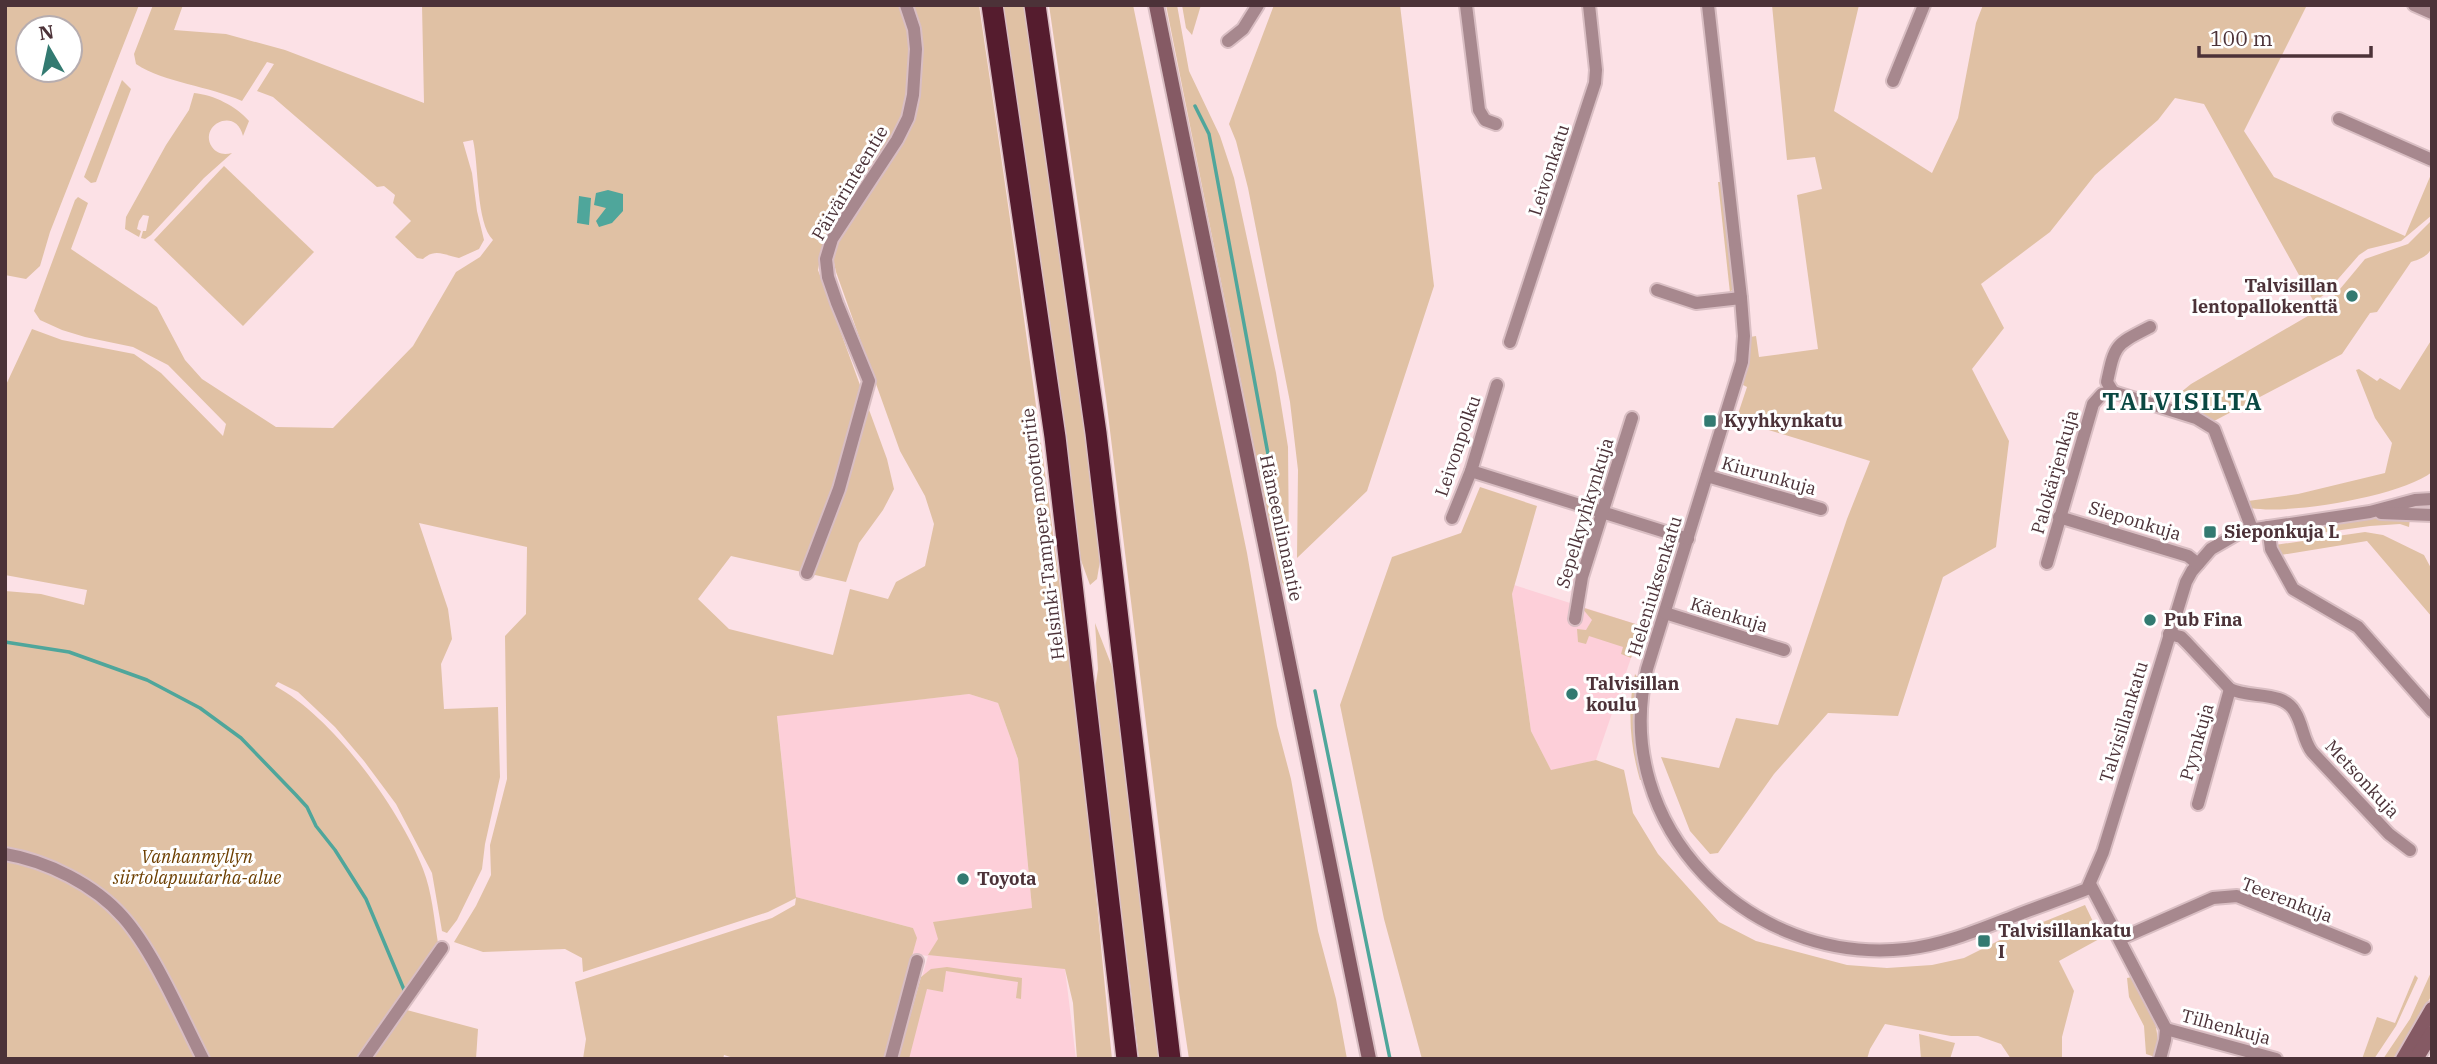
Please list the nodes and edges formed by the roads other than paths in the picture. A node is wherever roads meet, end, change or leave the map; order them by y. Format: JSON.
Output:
{"nodes":[{"id":1,"x":906,"y":5,"type":"edge"},
{"id":2,"x":992,"y":5,"type":"edge"},
{"id":3,"x":1035,"y":5,"type":"edge"},
{"id":4,"x":1156,"y":5,"type":"edge"},
{"id":5,"x":1258,"y":5,"type":"edge"},
{"id":6,"x":1466,"y":5,"type":"edge"},
{"id":7,"x":1589,"y":5,"type":"edge"},
{"id":8,"x":1708,"y":5,"type":"edge"},
{"id":9,"x":1924,"y":5,"type":"edge"},
{"id":10,"x":2414,"y":5,"type":"edge"},
{"id":11,"x":2432,"y":13,"type":"edge"},
{"id":12,"x":1228,"y":41,"type":"dead end"},
{"id":13,"x":1893,"y":81,"type":"dead end"},
{"id":14,"x":2339,"y":119,"type":"dead end"},
{"id":15,"x":1496,"y":124,"type":"dead end"},
{"id":16,"x":2432,"y":160,"type":"edge"},
{"id":17,"x":1657,"y":290,"type":"dead end"},
{"id":18,"x":1741,"y":298,"type":"junction"},
{"id":19,"x":2150,"y":327,"type":"dead end"},
{"id":20,"x":1510,"y":342,"type":"dead end"},
{"id":21,"x":1497,"y":385,"type":"dead end"},
{"id":22,"x":2108,"y":393,"type":"junction"},
{"id":23,"x":1632,"y":418,"type":"dead end"},
{"id":24,"x":1471,"y":471,"type":"junction"},
{"id":25,"x":1707,"y":476,"type":"junction"},
{"id":26,"x":2432,"y":499,"type":"edge"},
{"id":27,"x":1821,"y":509,"type":"dead end"},
{"id":28,"x":1603,"y":512,"type":"junction"},
{"id":29,"x":2370,"y":512,"type":"junction"},
{"id":30,"x":2432,"y":515,"type":"edge"},
{"id":31,"x":2059,"y":517,"type":"junction"},
{"id":32,"x":1452,"y":518,"type":"dead end"},
{"id":33,"x":2268,"y":527,"type":"junction"},
{"id":34,"x":2252,"y":529,"type":"junction"},
{"id":35,"x":1688,"y":539,"type":"junction"},
{"id":36,"x":2047,"y":563,"type":"dead end"},
{"id":37,"x":2198,"y":564,"type":"junction"},
{"id":38,"x":807,"y":573,"type":"dead end"},
{"id":39,"x":1665,"y":613,"type":"junction"},
{"id":40,"x":1576,"y":619,"type":"dead end"},
{"id":41,"x":2169,"y":634,"type":"junction"},
{"id":42,"x":1784,"y":650,"type":"dead end"},
{"id":43,"x":2230,"y":689,"type":"junction"},
{"id":44,"x":2432,"y":711,"type":"edge"},
{"id":45,"x":2198,"y":804,"type":"dead end"},
{"id":46,"x":2410,"y":850,"type":"dead end"},
{"id":47,"x":5,"y":854,"type":"edge"},
{"id":48,"x":2090,"y":884,"type":"junction"},
{"id":49,"x":2120,"y":939,"type":"junction"},
{"id":50,"x":442,"y":948,"type":"dead end"},
{"id":51,"x":2365,"y":948,"type":"dead end"},
{"id":52,"x":917,"y":961,"type":"dead end"},
{"id":53,"x":2432,"y":1009,"type":"edge"},
{"id":54,"x":2166,"y":1029,"type":"junction"},
{"id":55,"x":2432,"y":1033,"type":"edge"},
{"id":56,"x":203,"y":1059,"type":"edge"},
{"id":57,"x":364,"y":1059,"type":"edge"},
{"id":58,"x":891,"y":1059,"type":"edge"},
{"id":59,"x":1127,"y":1059,"type":"edge"},
{"id":60,"x":1170,"y":1059,"type":"edge"},
{"id":61,"x":1369,"y":1059,"type":"edge"},
{"id":62,"x":2160,"y":1059,"type":"edge"},
{"id":63,"x":2276,"y":1059,"type":"edge"},
{"id":64,"x":2403,"y":1059,"type":"edge"},
{"id":65,"x":2416,"y":1059,"type":"edge"}],
"edges":[{"from":1,"to":38,"type":"street","name":"Päivärinteentie"},
{"from":2,"to":59,"type":"highway","name":"Helsinki-Tampere moottoritie"},
{"from":3,"to":60,"type":"highway"},
{"from":4,"to":61,"type":"main road","name":"Hämeenlinnantie"},
{"from":5,"to":12,"type":"street"},
{"from":6,"to":15,"type":"street"},
{"from":7,"to":20,"type":"street","name":"Leivonkatu"},
{"from":8,"to":18,"type":"street","name":"Heleniuksenkatu"},
{"from":9,"to":13,"type":"street"},
{"from":10,"to":11,"type":"street"},
{"from":14,"to":16,"type":"street"},
{"from":17,"to":18,"type":"street"},
{"from":18,"to":25,"type":"street","name":"Heleniuksenkatu"},
{"from":19,"to":22,"type":"street","name":"Palokärjenkuja"},
{"from":21,"to":24,"type":"street","name":"Leivonpolku"},
{"from":22,"to":31,"type":"street","name":"Palokärjenkuja"},
{"from":22,"to":34,"type":"street"},
{"from":23,"to":28,"type":"street","name":"Sepelkyyhkynkuja"},
{"from":24,"to":28,"type":"street"},
{"from":24,"to":32,"type":"street","name":"Leivonpolku"},
{"from":25,"to":27,"type":"street","name":"Kiurunkuja"},
{"from":25,"to":35,"type":"street","name":"Heleniuksenkatu"},
{"from":26,"to":29,"type":"street","name":"Talvisillankatu"},
{"from":28,"to":35,"type":"street"},
{"from":28,"to":40,"type":"street","name":"Sepelkyyhkynkuja"},
{"from":29,"to":30,"type":"street","name":"Talvisillankatu"},
{"from":29,"to":33,"type":"street","name":"Talvisillankatu"},
{"from":31,"to":36,"type":"street","name":"Palokärjenkuja"},
{"from":31,"to":37,"type":"street","name":"Sieponkuja"},
{"from":33,"to":34,"type":"street","name":"Talvisillankatu"},
{"from":33,"to":44,"type":"street"},
{"from":34,"to":37,"type":"street","name":"Talvisillankatu"},
{"from":35,"to":39,"type":"street","name":"Heleniuksenkatu"},
{"from":37,"to":41,"type":"street","name":"Talvisillankatu"},
{"from":39,"to":42,"type":"street","name":"Käenkuja"},
{"from":39,"to":48,"type":"street","name":"Heleniuksenkatu"},
{"from":41,"to":43,"type":"street"},
{"from":41,"to":48,"type":"street","name":"Talvisillankatu"},
{"from":43,"to":45,"type":"street","name":"Pyynkuja"},
{"from":43,"to":46,"type":"street","name":"Metsonkuja"},
{"from":47,"to":56,"type":"street"},
{"from":48,"to":49,"type":"street"},
{"from":49,"to":51,"type":"street","name":"Teerenkuja"},
{"from":49,"to":54,"type":"street"},
{"from":50,"to":57,"type":"street"},
{"from":52,"to":58,"type":"street"},
{"from":53,"to":64,"type":"main road"},
{"from":54,"to":62,"type":"street"},
{"from":54,"to":63,"type":"street","name":"Tilhenkuja"},
{"from":55,"to":65,"type":"main road"}]}
